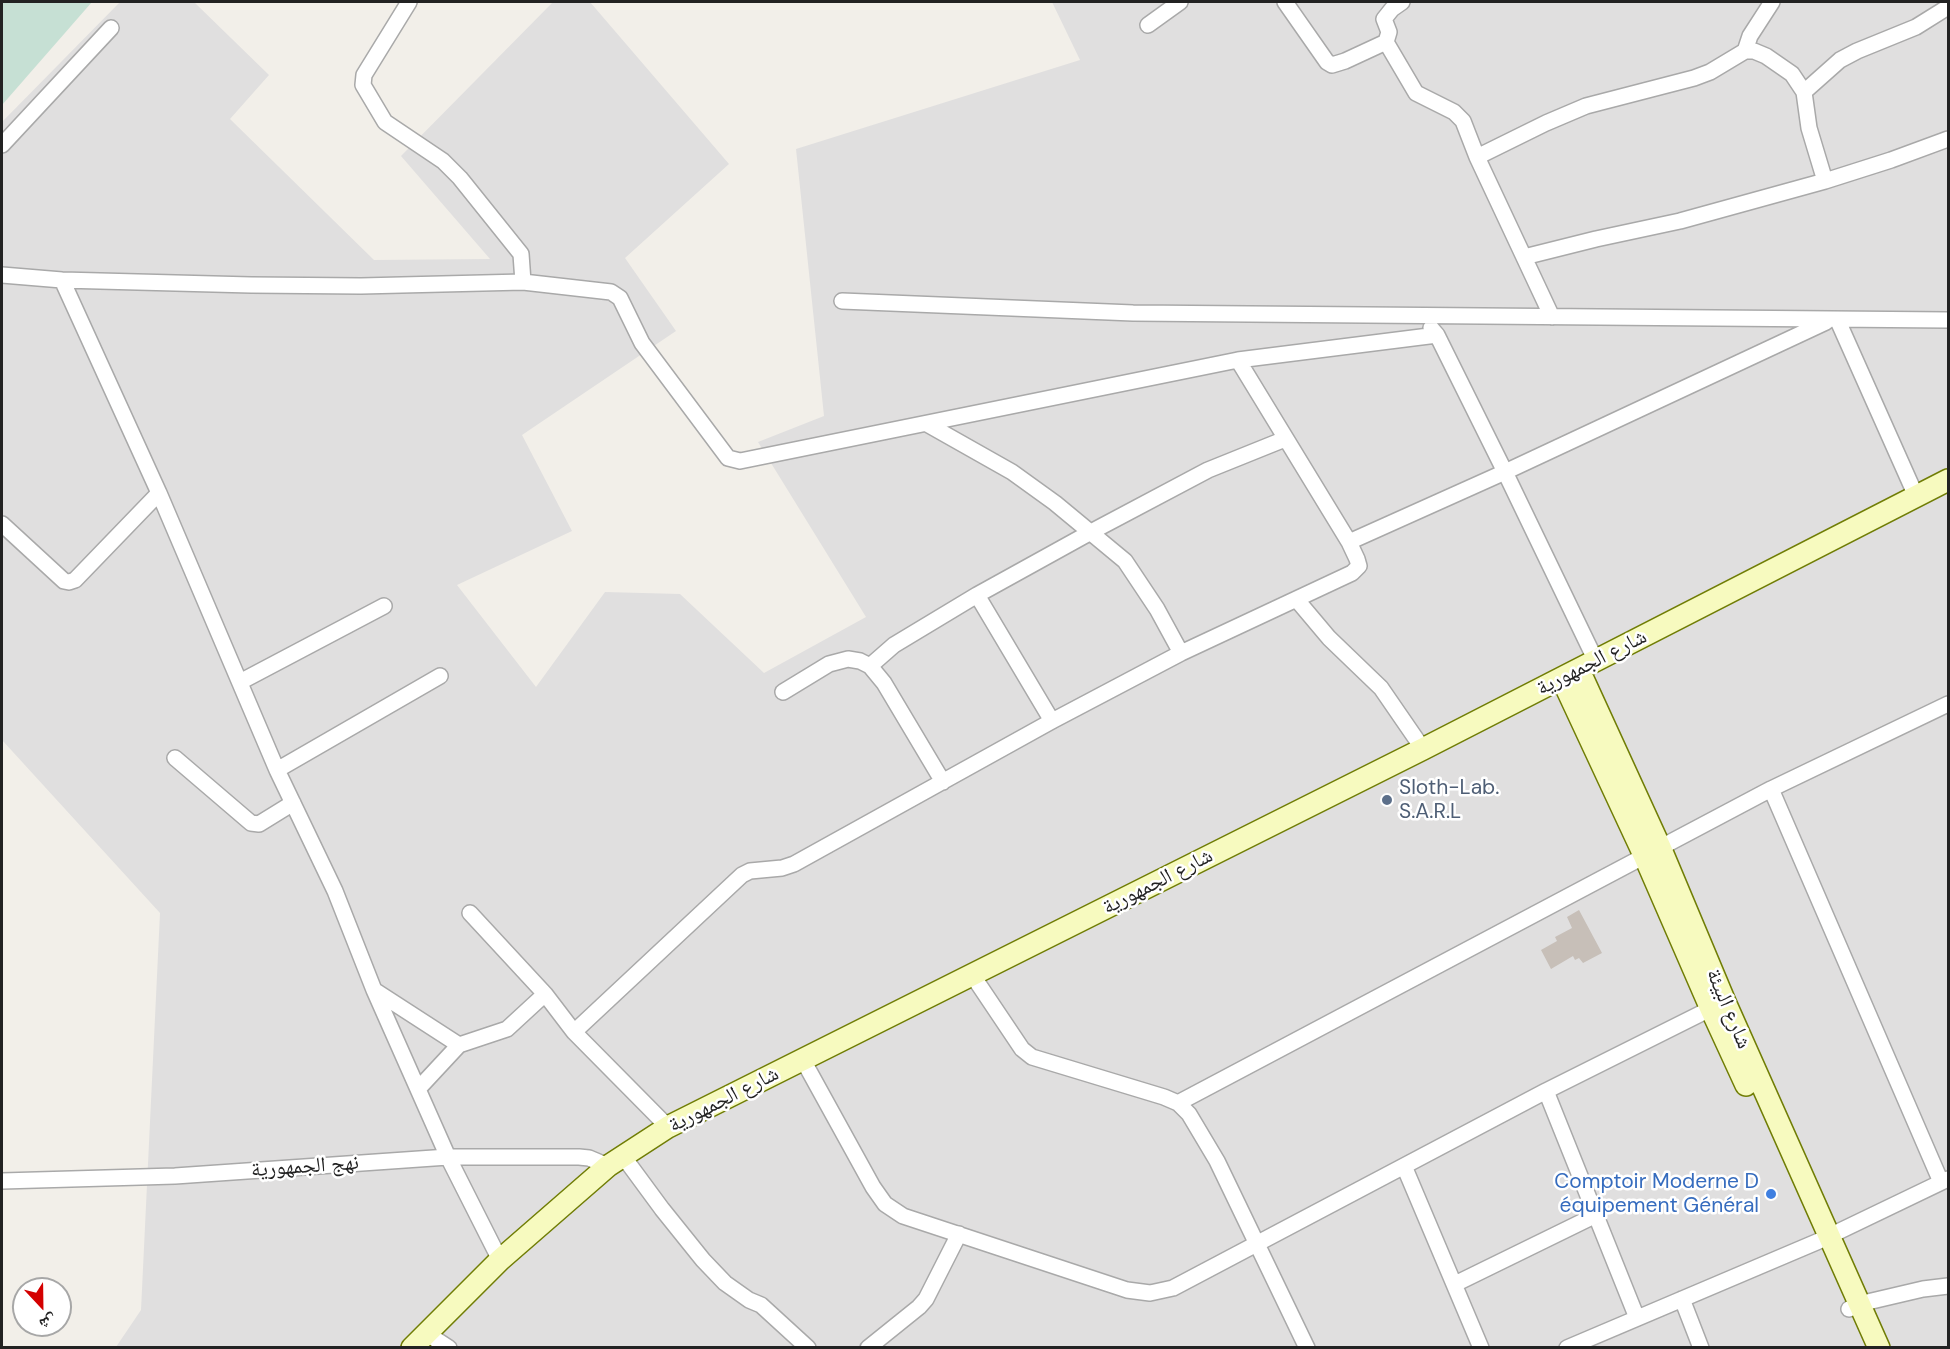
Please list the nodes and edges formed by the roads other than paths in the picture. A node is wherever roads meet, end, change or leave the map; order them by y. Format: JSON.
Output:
{"nodes":[{"id":1,"x":409,"y":2,"type":"edge"},
{"id":2,"x":1180,"y":2,"type":"edge"},
{"id":3,"x":1285,"y":2,"type":"edge"},
{"id":4,"x":1402,"y":2,"type":"edge"},
{"id":5,"x":1772,"y":2,"type":"edge"},
{"id":6,"x":1948,"y":7,"type":"edge"},
{"id":7,"x":1148,"y":25,"type":"dead end"},
{"id":8,"x":111,"y":28,"type":"dead end"},
{"id":9,"x":1386,"y":42,"type":"junction"},
{"id":10,"x":1745,"y":51,"type":"junction"},
{"id":11,"x":1804,"y":92,"type":"junction"},
{"id":12,"x":1948,"y":139,"type":"edge"},
{"id":13,"x":2,"y":145,"type":"edge"},
{"id":14,"x":1477,"y":157,"type":"junction"},
{"id":15,"x":1825,"y":181,"type":"junction"},
{"id":16,"x":1524,"y":257,"type":"junction"},
{"id":17,"x":2,"y":275,"type":"edge"},
{"id":18,"x":62,"y":280,"type":"junction"},
{"id":19,"x":523,"y":282,"type":"junction"},
{"id":20,"x":842,"y":301,"type":"dead end"},
{"id":21,"x":1422,"y":316,"type":"junction"},
{"id":22,"x":1552,"y":317,"type":"junction"},
{"id":23,"x":1948,"y":320,"type":"edge"},
{"id":24,"x":1834,"y":321,"type":"junction"},
{"id":25,"x":1437,"y":335,"type":"junction"},
{"id":26,"x":1238,"y":360,"type":"junction"},
{"id":27,"x":927,"y":424,"type":"junction"},
{"id":28,"x":1285,"y":439,"type":"junction"},
{"id":29,"x":1504,"y":472,"type":"junction"},
{"id":30,"x":1948,"y":480,"type":"edge"},
{"id":31,"x":159,"y":493,"type":"junction"},
{"id":32,"x":1916,"y":496,"type":"junction"},
{"id":33,"x":2,"y":524,"type":"edge"},
{"id":34,"x":1090,"y":532,"type":"junction"},
{"id":35,"x":1349,"y":542,"type":"junction"},
{"id":36,"x":977,"y":595,"type":"junction"},
{"id":37,"x":1298,"y":600,"type":"junction"},
{"id":38,"x":384,"y":606,"type":"dead end"},
{"id":39,"x":1181,"y":653,"type":"junction"},
{"id":40,"x":870,"y":666,"type":"junction"},
{"id":41,"x":1579,"y":670,"type":"junction"},
{"id":42,"x":440,"y":676,"type":"dead end"},
{"id":43,"x":240,"y":682,"type":"junction"},
{"id":44,"x":783,"y":692,"type":"dead end"},
{"id":45,"x":1948,"y":704,"type":"edge"},
{"id":46,"x":1052,"y":721,"type":"junction"},
{"id":47,"x":1423,"y":749,"type":"junction"},
{"id":48,"x":175,"y":758,"type":"dead end"},
{"id":49,"x":277,"y":770,"type":"junction"},
{"id":50,"x":943,"y":782,"type":"junction"},
{"id":51,"x":1771,"y":789,"type":"junction"},
{"id":52,"x":293,"y":803,"type":"junction"},
{"id":53,"x":1652,"y":851,"type":"junction"},
{"id":54,"x":470,"y":913,"type":"dead end"},
{"id":55,"x":973,"y":976,"type":"junction"},
{"id":56,"x":374,"y":990,"type":"junction"},
{"id":57,"x":545,"y":994,"type":"junction"},
{"id":58,"x":1718,"y":1006,"type":"junction"},
{"id":59,"x":574,"y":1032,"type":"junction"},
{"id":60,"x":459,"y":1045,"type":"junction"},
{"id":61,"x":803,"y":1060,"type":"junction"},
{"id":62,"x":419,"y":1088,"type":"junction"},
{"id":63,"x":1546,"y":1090,"type":"junction"},
{"id":64,"x":1178,"y":1103,"type":"junction"},
{"id":65,"x":668,"y":1127,"type":"junction"},
{"id":66,"x":448,"y":1157,"type":"junction"},
{"id":67,"x":616,"y":1161,"type":"junction"},
{"id":68,"x":1404,"y":1166,"type":"junction"},
{"id":69,"x":1945,"y":1180,"type":"edge"},
{"id":70,"x":2,"y":1181,"type":"edge"},
{"id":71,"x":1596,"y":1215,"type":"junction"},
{"id":72,"x":959,"y":1234,"type":"junction"},
{"id":73,"x":1824,"y":1239,"type":"junction"},
{"id":74,"x":1258,"y":1243,"type":"junction"},
{"id":75,"x":500,"y":1260,"type":"junction"},
{"id":76,"x":1455,"y":1284,"type":"junction"},
{"id":77,"x":1948,"y":1286,"type":"edge"},
{"id":78,"x":1682,"y":1299,"type":"junction"},
{"id":79,"x":1854,"y":1306,"type":"junction"},
{"id":80,"x":1637,"y":1318,"type":"junction"},
{"id":81,"x":419,"y":1340,"type":"edge"},
{"id":82,"x":449,"y":1347,"type":"edge"},
{"id":83,"x":808,"y":1347,"type":"edge"},
{"id":84,"x":868,"y":1347,"type":"edge"},
{"id":85,"x":1307,"y":1347,"type":"edge"},
{"id":86,"x":1481,"y":1347,"type":"edge"},
{"id":87,"x":1567,"y":1347,"type":"edge"},
{"id":88,"x":1701,"y":1347,"type":"edge"},
{"id":89,"x":1866,"y":1347,"type":"edge"},
{"id":90,"x":1879,"y":1347,"type":"edge"}],
"edges":[{"from":1,"to":19,"type":"street"},
{"from":2,"to":7,"type":"street"},
{"from":3,"to":9,"type":"street"},
{"from":4,"to":9,"type":"street"},
{"from":5,"to":10,"type":"street"},
{"from":6,"to":11,"type":"street"},
{"from":8,"to":13,"type":"street"},
{"from":9,"to":14,"type":"street"},
{"from":10,"to":11,"type":"street"},
{"from":10,"to":14,"type":"street"},
{"from":11,"to":15,"type":"street"},
{"from":12,"to":15,"type":"street"},
{"from":14,"to":16,"type":"street"},
{"from":15,"to":16,"type":"street"},
{"from":16,"to":22,"type":"street"},
{"from":17,"to":18,"type":"street"},
{"from":18,"to":19,"type":"street"},
{"from":18,"to":31,"type":"street"},
{"from":19,"to":27,"type":"street"},
{"from":20,"to":21,"type":"street"},
{"from":21,"to":22,"type":"street"},
{"from":21,"to":25,"type":"street"},
{"from":22,"to":24,"type":"street"},
{"from":23,"to":24,"type":"street"},
{"from":24,"to":29,"type":"street"},
{"from":24,"to":32,"type":"street"},
{"from":25,"to":26,"type":"street"},
{"from":25,"to":29,"type":"street"},
{"from":26,"to":27,"type":"street"},
{"from":26,"to":28,"type":"street"},
{"from":27,"to":34,"type":"street"},
{"from":28,"to":34,"type":"street"},
{"from":28,"to":35,"type":"street"},
{"from":29,"to":35,"type":"street"},
{"from":29,"to":41,"type":"street"},
{"from":30,"to":32,"type":"main road","name":"شارع الجمهورية"},
{"from":31,"to":33,"type":"street"},
{"from":31,"to":43,"type":"street"},
{"from":32,"to":41,"type":"main road","name":"شارع الجمهورية"},
{"from":34,"to":36,"type":"street"},
{"from":34,"to":39,"type":"street"},
{"from":35,"to":37,"type":"street"},
{"from":36,"to":40,"type":"street"},
{"from":36,"to":46,"type":"street"},
{"from":37,"to":39,"type":"street"},
{"from":37,"to":47,"type":"street"},
{"from":38,"to":43,"type":"street"},
{"from":39,"to":46,"type":"street"},
{"from":40,"to":44,"type":"street"},
{"from":40,"to":50,"type":"street"},
{"from":41,"to":47,"type":"main road","name":"شارع الجمهورية"},
{"from":41,"to":53,"type":"main road","name":"شارع البيئة"},
{"from":42,"to":49,"type":"street"},
{"from":43,"to":49,"type":"street"},
{"from":45,"to":51,"type":"street"},
{"from":46,"to":50,"type":"street"},
{"from":47,"to":55,"type":"main road","name":"شارع الجمهورية"},
{"from":48,"to":52,"type":"street"},
{"from":49,"to":52,"type":"street"},
{"from":50,"to":59,"type":"street"},
{"from":51,"to":53,"type":"street"},
{"from":51,"to":69,"type":"street"},
{"from":52,"to":56,"type":"street"},
{"from":53,"to":58,"type":"main road","name":"شارع البيئة"},
{"from":53,"to":64,"type":"street"},
{"from":54,"to":57,"type":"street"},
{"from":55,"to":61,"type":"main road","name":"شارع الجمهورية"},
{"from":55,"to":64,"type":"street"},
{"from":56,"to":60,"type":"street"},
{"from":56,"to":62,"type":"street"},
{"from":57,"to":59,"type":"street"},
{"from":57,"to":60,"type":"street"},
{"from":58,"to":63,"type":"street"},
{"from":58,"to":73,"type":"main road","name":"شارع البيئة"},
{"from":59,"to":65,"type":"street"},
{"from":60,"to":62,"type":"street"},
{"from":61,"to":65,"type":"main road","name":"شارع الجمهورية"},
{"from":61,"to":72,"type":"street"},
{"from":62,"to":66,"type":"street"},
{"from":63,"to":68,"type":"street"},
{"from":63,"to":71,"type":"street"},
{"from":64,"to":74,"type":"street"},
{"from":65,"to":67,"type":"main road","name":"شارع الجمهورية"},
{"from":66,"to":67,"type":"street","name":"نهج الجمهورية"},
{"from":66,"to":70,"type":"street","name":"نهج الجمهورية"},
{"from":66,"to":75,"type":"street"},
{"from":67,"to":75,"type":"main road","name":"شارع الجمهورية"},
{"from":67,"to":83,"type":"street"},
{"from":68,"to":74,"type":"street"},
{"from":68,"to":76,"type":"street"},
{"from":69,"to":73,"type":"street"},
{"from":71,"to":76,"type":"street"},
{"from":71,"to":80,"type":"street"},
{"from":72,"to":74,"type":"street"},
{"from":72,"to":84,"type":"street"},
{"from":73,"to":78,"type":"street"},
{"from":73,"to":79,"type":"main road","name":"شارع البيئة"},
{"from":74,"to":85,"type":"street"},
{"from":75,"to":81,"type":"main road","name":"شارع الجمهورية"},
{"from":76,"to":86,"type":"street"},
{"from":77,"to":79,"type":"street"},
{"from":78,"to":80,"type":"street"},
{"from":78,"to":88,"type":"street"},
{"from":79,"to":89,"type":"main road","name":"شارع البيئة"},
{"from":79,"to":90,"type":"main road","name":"شارع البيئة"},
{"from":80,"to":87,"type":"street"},
{"from":81,"to":82,"type":"street"}]}
